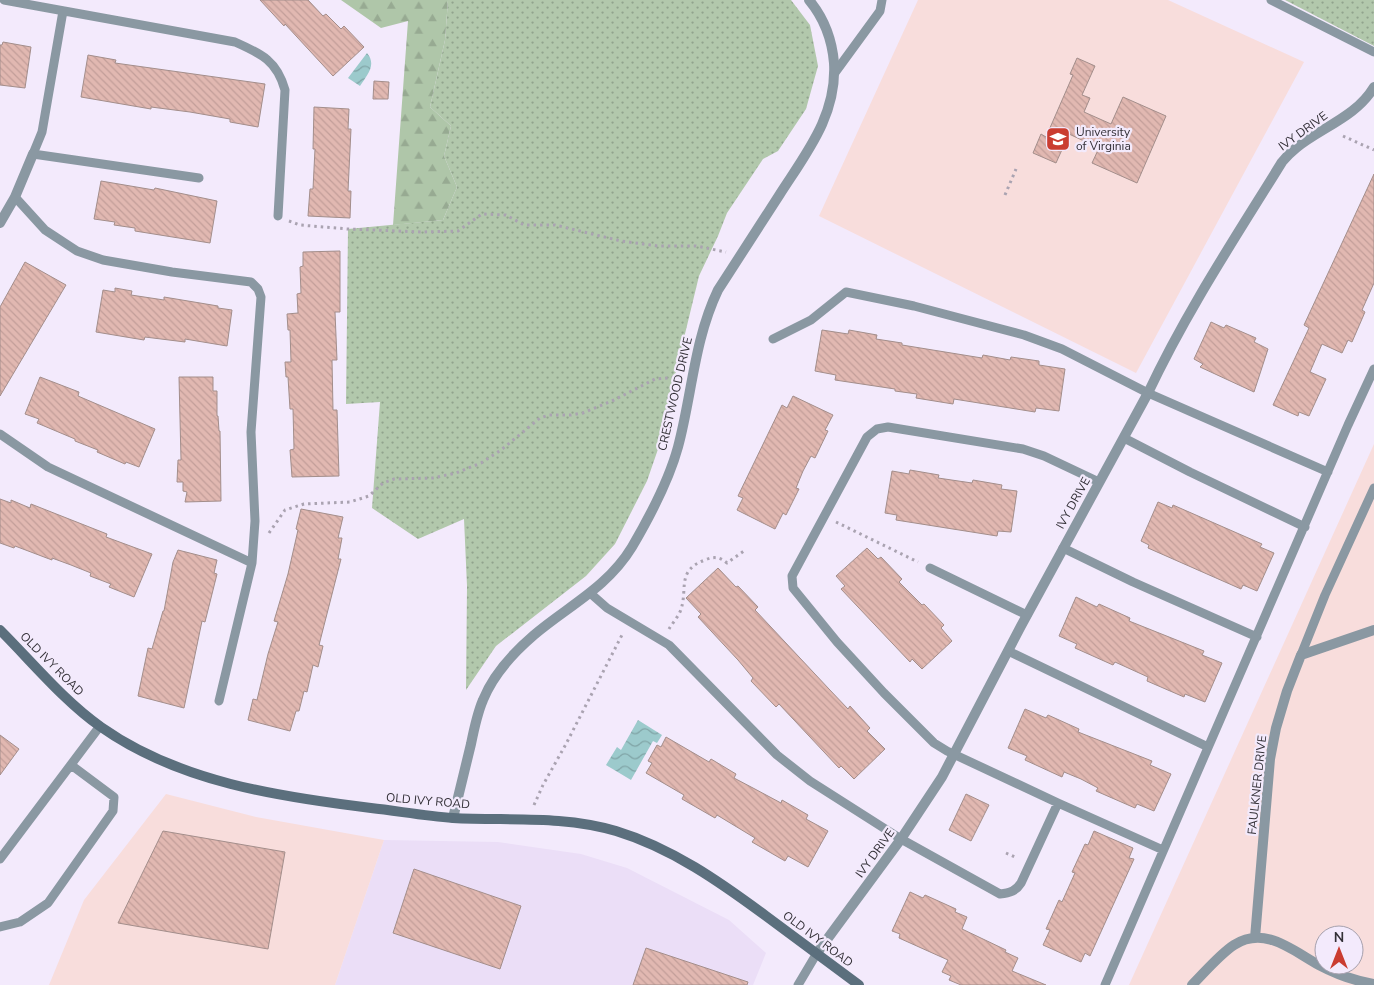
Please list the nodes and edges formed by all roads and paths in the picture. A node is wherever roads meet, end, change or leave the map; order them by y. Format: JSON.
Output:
{"nodes":[{"id":1,"x":4,"y":0,"type":"edge"},
{"id":2,"x":809,"y":0,"type":"edge"},
{"id":3,"x":882,"y":0,"type":"edge"},
{"id":4,"x":1271,"y":0,"type":"edge"},
{"id":5,"x":63,"y":11,"type":"junction"},
{"id":6,"x":1374,"y":52,"type":"edge"},
{"id":7,"x":834,"y":74,"type":"junction"},
{"id":8,"x":1374,"y":87,"type":"edge"},
{"id":9,"x":1324,"y":130,"type":"junction"},
{"id":10,"x":1374,"y":150,"type":"edge"},
{"id":11,"x":32,"y":154,"type":"junction"},
{"id":12,"x":1016,"y":170,"type":"dead end"},
{"id":13,"x":199,"y":178,"type":"dead end"},
{"id":14,"x":1005,"y":195,"type":"dead end"},
{"id":15,"x":15,"y":197,"type":"junction"},
{"id":16,"x":278,"y":216,"type":"joint"},
{"id":17,"x":0,"y":223,"type":"edge"},
{"id":18,"x":741,"y":255,"type":"junction"},
{"id":19,"x":773,"y":339,"type":"dead end"},
{"id":20,"x":1374,"y":369,"type":"edge"},
{"id":21,"x":692,"y":377,"type":"junction"},
{"id":22,"x":1148,"y":393,"type":"junction"},
{"id":23,"x":0,"y":434,"type":"edge"},
{"id":24,"x":1124,"y":438,"type":"junction"},
{"id":25,"x":1328,"y":472,"type":"junction"},
{"id":26,"x":1099,"y":482,"type":"junction"},
{"id":27,"x":1374,"y":488,"type":"edge"},
{"id":28,"x":825,"y":516,"type":"junction"},
{"id":29,"x":1304,"y":527,"type":"junction"},
{"id":30,"x":266,"y":538,"type":"dead end"},
{"id":31,"x":1063,"y":548,"type":"junction"},
{"id":32,"x":744,"y":551,"type":"dead end"},
{"id":33,"x":252,"y":563,"type":"junction"},
{"id":34,"x":930,"y":568,"type":"joint"},
{"id":35,"x":590,"y":593,"type":"junction"},
{"id":36,"x":1026,"y":615,"type":"junction"},
{"id":37,"x":628,"y":622,"type":"junction"},
{"id":38,"x":0,"y":630,"type":"edge"},
{"id":39,"x":1374,"y":630,"type":"edge"},
{"id":40,"x":1257,"y":637,"type":"junction"},
{"id":41,"x":662,"y":640,"type":"junction"},
{"id":42,"x":1008,"y":651,"type":"junction"},
{"id":43,"x":1302,"y":655,"type":"junction"},
{"id":44,"x":219,"y":701,"type":"dead end"},
{"id":45,"x":100,"y":726,"type":"junction"},
{"id":46,"x":1208,"y":747,"type":"junction"},
{"id":47,"x":954,"y":754,"type":"junction"},
{"id":48,"x":71,"y":765,"type":"junction"},
{"id":49,"x":1058,"y":803,"type":"junction"},
{"id":50,"x":453,"y":818,"type":"junction"},
{"id":51,"x":527,"y":820,"type":"junction"},
{"id":52,"x":901,"y":839,"type":"junction"},
{"id":53,"x":1164,"y":850,"type":"junction"},
{"id":54,"x":0,"y":859,"type":"edge"},
{"id":55,"x":0,"y":927,"type":"edge"},
{"id":56,"x":1255,"y":938,"type":"junction"},
{"id":57,"x":817,"y":953,"type":"junction"},
{"id":58,"x":1374,"y":984,"type":"edge"},
{"id":59,"x":798,"y":985,"type":"edge"},
{"id":60,"x":859,"y":985,"type":"edge"},
{"id":61,"x":1104,"y":985,"type":"edge"},
{"id":62,"x":1192,"y":985,"type":"edge"}],
"edges":[{"from":1,"to":5,"type":"lane"},
{"from":2,"to":7,"type":"street","name":"CRESTWOOD DRIVE"},
{"from":3,"to":7,"type":"lane"},
{"from":4,"to":6,"type":"lane"},
{"from":5,"to":11,"type":"lane"},
{"from":5,"to":16,"type":"lane"},
{"from":7,"to":18,"type":"street","name":"CRESTWOOD DRIVE"},
{"from":8,"to":9,"type":"street","name":"IVY DRIVE"},
{"from":9,"to":10,"type":"path"},
{"from":9,"to":22,"type":"street","name":"IVY DRIVE"},
{"from":11,"to":13,"type":"lane"},
{"from":11,"to":15,"type":"street"},
{"from":12,"to":14,"type":"path"},
{"from":15,"to":17,"type":"street"},
{"from":15,"to":33,"type":"lane"},
{"from":16,"to":18,"type":"path"},
{"from":18,"to":21,"type":"street","name":"CRESTWOOD DRIVE"},
{"from":19,"to":22,"type":"lane"},
{"from":20,"to":25,"type":"lane"},
{"from":21,"to":30,"type":"path"},
{"from":21,"to":35,"type":"street","name":"CRESTWOOD DRIVE"},
{"from":22,"to":24,"type":"street","name":"IVY DRIVE"},
{"from":22,"to":25,"type":"lane"},
{"from":23,"to":33,"type":"lane"},
{"from":24,"to":26,"type":"street","name":"IVY DRIVE"},
{"from":24,"to":29,"type":"lane"},
{"from":25,"to":29,"type":"lane"},
{"from":26,"to":28,"type":"lane"},
{"from":26,"to":31,"type":"street","name":"IVY DRIVE"},
{"from":27,"to":43,"type":"lane"},
{"from":28,"to":34,"type":"path"},
{"from":28,"to":47,"type":"lane"},
{"from":29,"to":40,"type":"lane"},
{"from":31,"to":36,"type":"street","name":"IVY DRIVE"},
{"from":31,"to":40,"type":"lane"},
{"from":32,"to":41,"type":"path"},
{"from":33,"to":44,"type":"lane"},
{"from":34,"to":36,"type":"lane"},
{"from":35,"to":37,"type":"lane"},
{"from":35,"to":50,"type":"street","name":"CRESTWOOD DRIVE"},
{"from":36,"to":42,"type":"street","name":"IVY DRIVE"},
{"from":37,"to":41,"type":"lane"},
{"from":37,"to":51,"type":"path"},
{"from":38,"to":45,"type":"street","name":"OLD IVY ROAD"},
{"from":39,"to":43,"type":"street"},
{"from":40,"to":46,"type":"lane"},
{"from":41,"to":52,"type":"lane"},
{"from":42,"to":46,"type":"lane"},
{"from":42,"to":47,"type":"street","name":"IVY DRIVE"},
{"from":43,"to":56,"type":"street","name":"FAULKNER DRIVE"},
{"from":45,"to":48,"type":"lane"},
{"from":45,"to":50,"type":"street","name":"OLD IVY ROAD"},
{"from":46,"to":53,"type":"lane"},
{"from":47,"to":49,"type":"lane"},
{"from":47,"to":52,"type":"street","name":"IVY DRIVE"},
{"from":48,"to":54,"type":"lane"},
{"from":48,"to":55,"type":"lane"},
{"from":49,"to":52,"type":"lane"},
{"from":49,"to":53,"type":"lane"},
{"from":50,"to":51,"type":"street","name":"OLD IVY ROAD"},
{"from":51,"to":57,"type":"street","name":"OLD IVY ROAD"},
{"from":52,"to":57,"type":"street","name":"IVY DRIVE"},
{"from":53,"to":61,"type":"lane"},
{"from":56,"to":58,"type":"street"},
{"from":56,"to":62,"type":"street"},
{"from":57,"to":59,"type":"lane"},
{"from":57,"to":60,"type":"street","name":"OLD IVY ROAD"}]}
